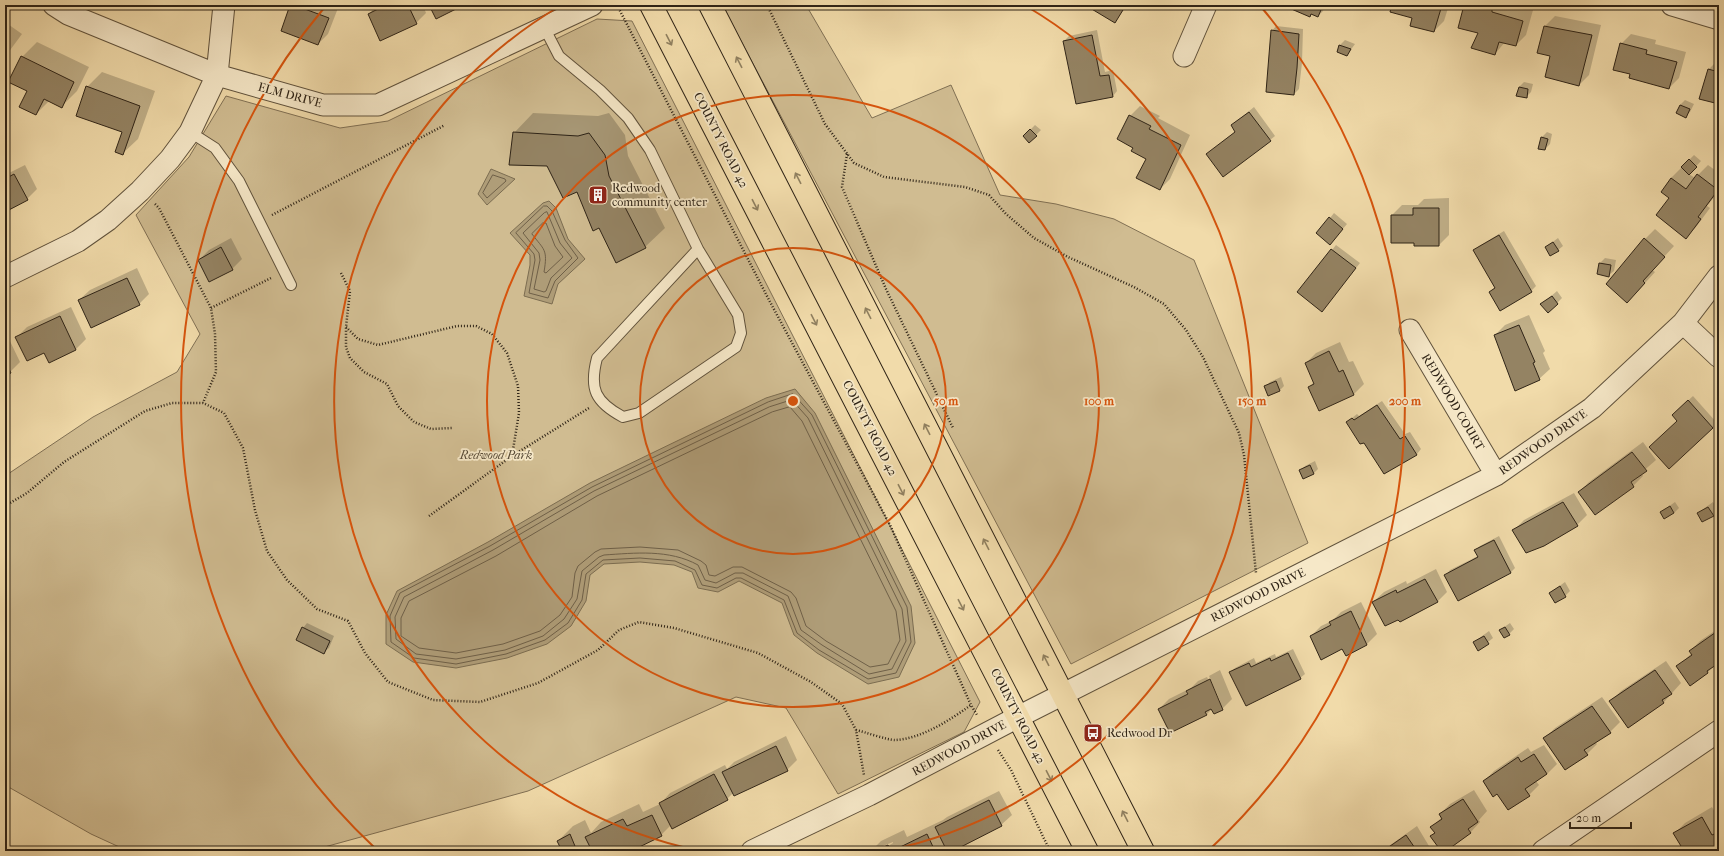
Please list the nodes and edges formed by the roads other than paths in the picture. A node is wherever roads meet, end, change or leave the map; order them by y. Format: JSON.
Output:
{"nodes":[{"id":1,"x":54,"y":5,"type":"edge"},
{"id":2,"x":224,"y":5,"type":"edge"},
{"id":3,"x":592,"y":5,"type":"edge"},
{"id":4,"x":651,"y":5,"type":"edge"},
{"id":5,"x":710,"y":5,"type":"edge"},
{"id":6,"x":1206,"y":5,"type":"edge"},
{"id":7,"x":1672,"y":5,"type":"edge"},
{"id":8,"x":1719,"y":19,"type":"edge"},
{"id":9,"x":544,"y":27,"type":"junction"},
{"id":10,"x":1184,"y":56,"type":"dead end"},
{"id":11,"x":217,"y":75,"type":"junction"},
{"id":12,"x":190,"y":132,"type":"junction"},
{"id":13,"x":698,"y":249,"type":"junction"},
{"id":14,"x":1719,"y":276,"type":"edge"},
{"id":15,"x":5,"y":277,"type":"edge"},
{"id":16,"x":291,"y":285,"type":"dead end"},
{"id":17,"x":1683,"y":323,"type":"junction"},
{"id":18,"x":1410,"y":330,"type":"dead end"},
{"id":19,"x":1719,"y":357,"type":"edge"},
{"id":20,"x":1496,"y":474,"type":"junction"},
{"id":21,"x":1063,"y":695,"type":"junction"},
{"id":22,"x":1018,"y":717,"type":"junction"},
{"id":23,"x":1718,"y":735,"type":"edge"},
{"id":24,"x":752,"y":851,"type":"edge"},
{"id":25,"x":1087,"y":851,"type":"edge"},
{"id":26,"x":1143,"y":851,"type":"edge"},
{"id":27,"x":1543,"y":851,"type":"edge"}],
"edges":[{"from":1,"to":11,"type":"street","name":"ELM DRIVE"},
{"from":2,"to":11,"type":"street"},
{"from":3,"to":9,"type":"street","name":"ELM DRIVE"},
{"from":4,"to":22,"type":"highway","name":"COUNTY ROAD 42","one_way":true},
{"from":21,"to":5,"type":"highway","one_way":true},
{"from":6,"to":10,"type":"street"},
{"from":7,"to":8,"type":"street"},
{"from":9,"to":11,"type":"street","name":"ELM DRIVE"},
{"from":9,"to":13,"type":"lane"},
{"from":11,"to":12,"type":"street"},
{"from":12,"to":15,"type":"street"},
{"from":12,"to":16,"type":"lane"},
{"from":13,"to":13,"type":"lane"},
{"from":14,"to":17,"type":"street","name":"REDWOOD DRIVE"},
{"from":17,"to":19,"type":"street"},
{"from":17,"to":20,"type":"street","name":"REDWOOD DRIVE"},
{"from":18,"to":20,"type":"street","name":"REDWOOD COURT"},
{"from":20,"to":21,"type":"street","name":"REDWOOD DRIVE"},
{"from":21,"to":22,"type":"street","name":"REDWOOD DRIVE"},
{"from":26,"to":21,"type":"highway","one_way":true},
{"from":22,"to":24,"type":"street","name":"REDWOOD DRIVE"},
{"from":22,"to":25,"type":"highway","name":"COUNTY ROAD 42","one_way":true},
{"from":23,"to":27,"type":"street"}]}
